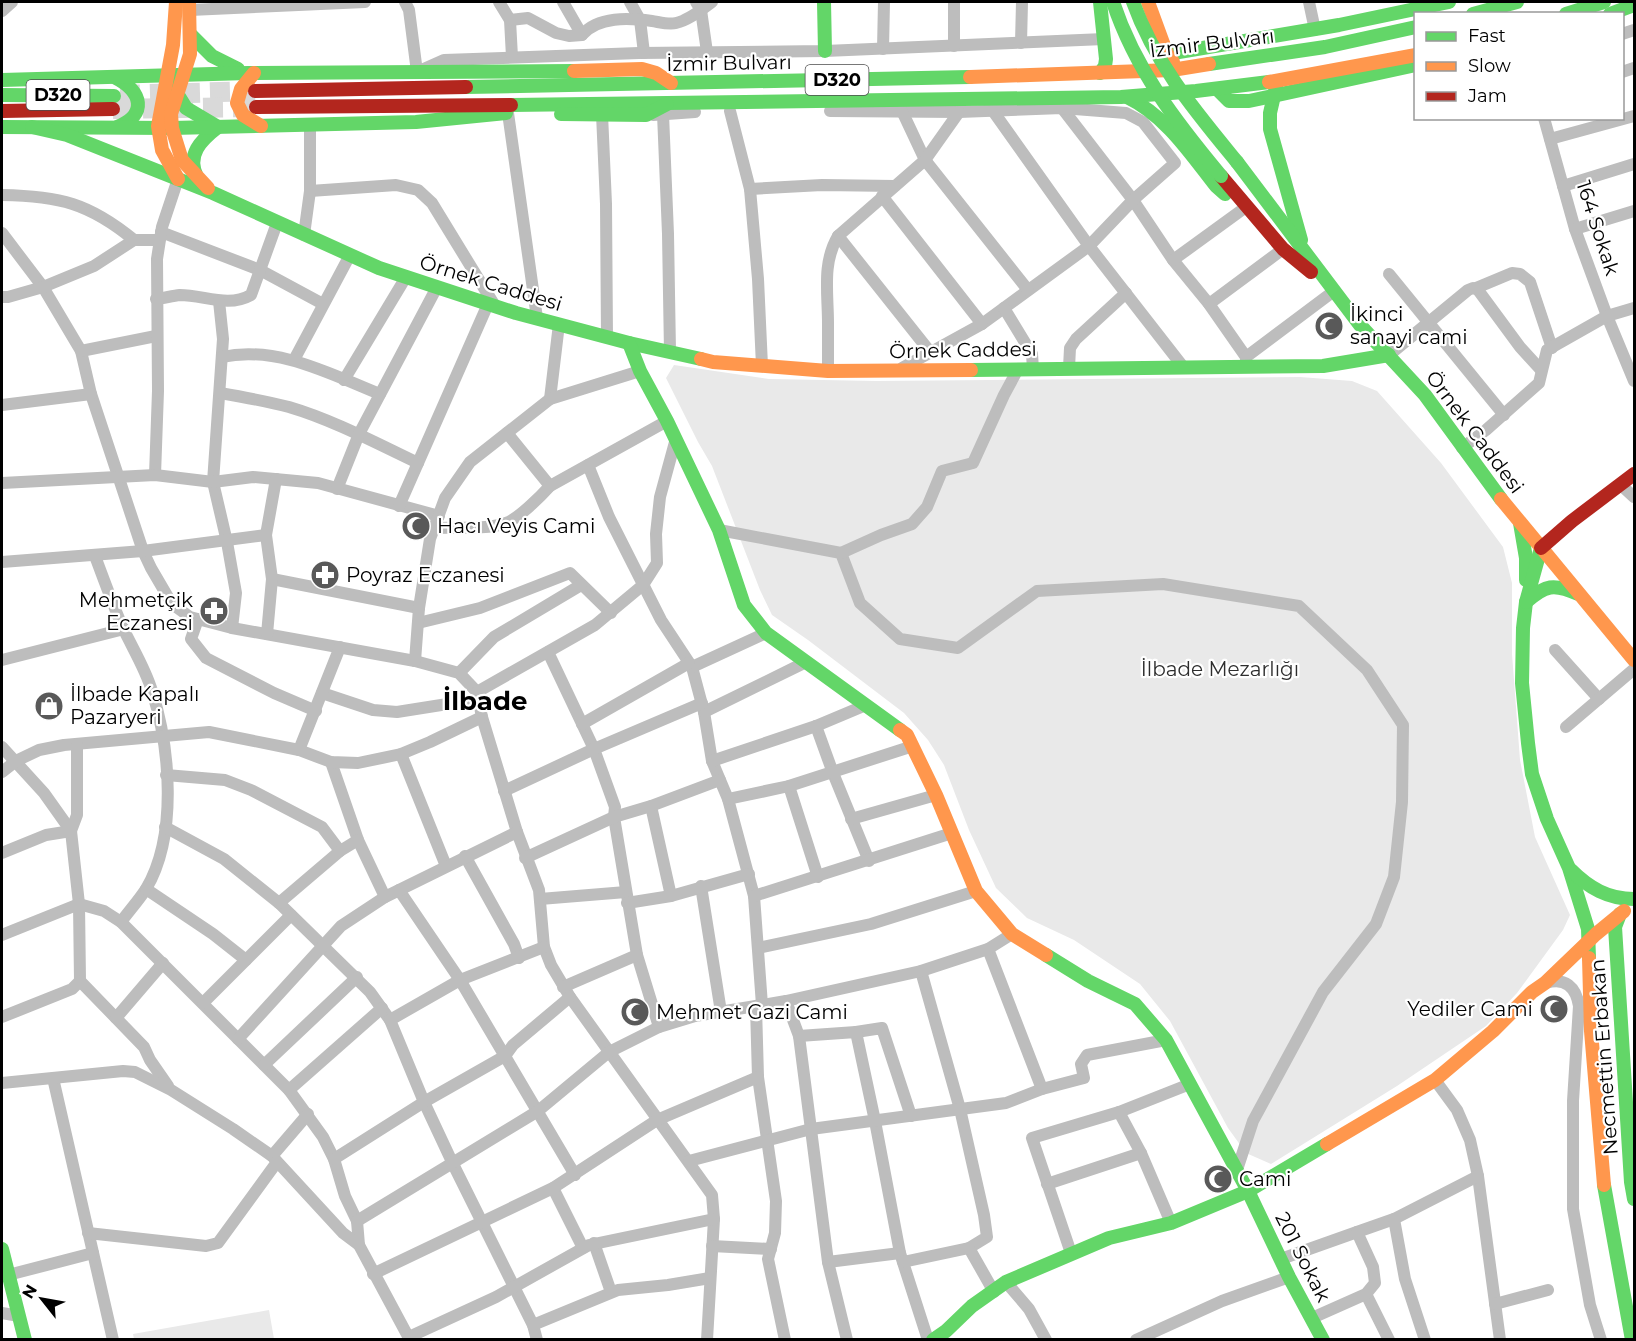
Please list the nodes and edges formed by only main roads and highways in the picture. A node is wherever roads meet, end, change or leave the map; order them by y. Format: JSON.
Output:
{"nodes":[{"id":1,"x":176,"y":2,"type":"edge"},
{"id":2,"x":824,"y":2,"type":"edge"},
{"id":3,"x":1100,"y":2,"type":"edge"},
{"id":4,"x":1113,"y":2,"type":"edge"},
{"id":5,"x":1133,"y":2,"type":"edge"},
{"id":6,"x":1148,"y":2,"type":"edge"},
{"id":7,"x":1449,"y":2,"type":"edge"},
{"id":8,"x":1517,"y":2,"type":"edge"},
{"id":9,"x":1604,"y":2,"type":"edge"},
{"id":10,"x":1635,"y":5,"type":"edge"},
{"id":11,"x":190,"y":6,"type":"edge"},
{"id":12,"x":1480,"y":12,"type":"edge"},
{"id":13,"x":1572,"y":12,"type":"edge"},
{"id":14,"x":1616,"y":12,"type":"edge"},
{"id":15,"x":176,"y":22,"type":"junction"},
{"id":16,"x":1414,"y":27,"type":"edge"},
{"id":17,"x":191,"y":35,"type":"junction"},
{"id":18,"x":825,"y":51,"type":"road end"},
{"id":19,"x":1167,"y":54,"type":"junction"},
{"id":20,"x":1414,"y":55,"type":"edge"},
{"id":21,"x":1414,"y":65,"type":"edge"},
{"id":22,"x":1181,"y":69,"type":"junction"},
{"id":23,"x":251,"y":73,"type":"junction"},
{"id":24,"x":1100,"y":73,"type":"junction"},
{"id":25,"x":185,"y":75,"type":"junction"},
{"id":26,"x":167,"y":76,"type":"junction"},
{"id":27,"x":124,"y":78,"type":"junction"},
{"id":28,"x":2,"y":80,"type":"edge"},
{"id":29,"x":1277,"y":80,"type":"junction"},
{"id":30,"x":671,"y":83,"type":"junction"},
{"id":31,"x":1218,"y":90,"type":"junction"},
{"id":32,"x":255,"y":91,"type":"tunnel mouth"},
{"id":33,"x":2,"y":95,"type":"edge"},
{"id":34,"x":161,"y":95,"type":"junction"},
{"id":35,"x":177,"y":95,"type":"junction"},
{"id":36,"x":1274,"y":96,"type":"junction"},
{"id":37,"x":1128,"y":97,"type":"junction"},
{"id":38,"x":256,"y":107,"type":"tunnel mouth"},
{"id":39,"x":665,"y":109,"type":"junction"},
{"id":40,"x":2,"y":111,"type":"edge"},
{"id":41,"x":172,"y":121,"type":"junction"},
{"id":42,"x":261,"y":126,"type":"junction"},
{"id":43,"x":32,"y":127,"type":"junction"},
{"id":44,"x":218,"y":127,"type":"junction"},
{"id":45,"x":2,"y":128,"type":"edge"},
{"id":46,"x":116,"y":128,"type":"junction"},
{"id":47,"x":157,"y":128,"type":"junction"},
{"id":48,"x":178,"y":179,"type":"junction"},
{"id":49,"x":213,"y":193,"type":"junction"},
{"id":50,"x":1244,"y":204,"type":"junction"},
{"id":51,"x":1304,"y":251,"type":"junction"},
{"id":52,"x":1334,"y":291,"type":"junction"},
{"id":53,"x":629,"y":343,"type":"junction"},
{"id":54,"x":1389,"y":355,"type":"junction"},
{"id":55,"x":1635,"y":474,"type":"edge"},
{"id":56,"x":1520,"y":523,"type":"junction"},
{"id":57,"x":1541,"y":548,"type":"junction"},
{"id":58,"x":1578,"y":594,"type":"junction"},
{"id":59,"x":1526,"y":602,"type":"junction"},
{"id":60,"x":1635,"y":660,"type":"edge"},
{"id":61,"x":1569,"y":868,"type":"junction"},
{"id":62,"x":1635,"y":901,"type":"edge"},
{"id":63,"x":1620,"y":914,"type":"junction"},
{"id":64,"x":1586,"y":919,"type":"junction"},
{"id":65,"x":1589,"y":940,"type":"junction"},
{"id":66,"x":1560,"y":969,"type":"junction"},
{"id":67,"x":1589,"y":984,"type":"junction"},
{"id":68,"x":1532,"y":992,"type":"junction"},
{"id":69,"x":1248,"y":1191,"type":"junction"},
{"id":70,"x":1635,"y":1199,"type":"edge"},
{"id":71,"x":2,"y":1249,"type":"edge"},
{"id":72,"x":947,"y":1335,"type":"edge"},
{"id":73,"x":25,"y":1340,"type":"edge"},
{"id":74,"x":933,"y":1340,"type":"edge"},
{"id":75,"x":1323,"y":1340,"type":"edge"},
{"id":76,"x":1632,"y":1340,"type":"edge"}],
"edges":[{"from":1,"to":15,"type":"main road"},
{"from":2,"to":18,"type":"main road"},
{"from":3,"to":24,"type":"main road"},
{"from":4,"to":50,"type":"main road","bridge":true},
{"from":5,"to":51,"type":"main road","bridge":true},
{"from":6,"to":19,"type":"main road"},
{"from":7,"to":19,"type":"main road"},
{"from":8,"to":12,"type":"main road"},
{"from":9,"to":13,"type":"main road"},
{"from":10,"to":14,"type":"main road"},
{"from":11,"to":17,"type":"main road"},
{"from":15,"to":26,"type":"main road"},
{"from":15,"to":27,"type":"main road"},
{"from":16,"to":22,"type":"main road","name":"İzmir Bulvarı","number":"D320"},
{"from":17,"to":23,"type":"main road"},
{"from":17,"to":25,"type":"main road"},
{"from":19,"to":22,"type":"main road"},
{"from":20,"to":29,"type":"main road","name":"İzmir Bulvarı","number":"D320"},
{"from":21,"to":36,"type":"main road"},
{"from":22,"to":24,"type":"main road","name":"İzmir Bulvarı","number":"D320"},
{"from":23,"to":25,"type":"main road"},
{"from":23,"to":30,"type":"main road"},
{"from":23,"to":42,"type":"main road"},
{"from":24,"to":30,"type":"main road","name":"İzmir Bulvarı","number":"D320"},
{"from":25,"to":26,"type":"main road"},
{"from":25,"to":35,"type":"main road"},
{"from":26,"to":27,"type":"main road"},
{"from":26,"to":34,"type":"main road"},
{"from":26,"to":35,"type":"main road"},
{"from":27,"to":28,"type":"main road"},
{"from":27,"to":34,"type":"main road"},
{"from":27,"to":46,"type":"main road"},
{"from":29,"to":31,"type":"main road","name":"İzmir Bulvarı","number":"D320"},
{"from":29,"to":36,"type":"main road"},
{"from":30,"to":32,"type":"main road","name":"İzmir Bulvarı","number":"D320"},
{"from":31,"to":36,"type":"main road"},
{"from":31,"to":37,"type":"main road","name":"İzmir Bulvarı","number":"D320"},
{"from":33,"to":40,"type":"main road","number":"D320"},
{"from":34,"to":41,"type":"main road"},
{"from":34,"to":47,"type":"main road"},
{"from":35,"to":41,"type":"main road"},
{"from":35,"to":44,"type":"main road"},
{"from":36,"to":51,"type":"main road"},
{"from":37,"to":39,"type":"main road","name":"İzmir Bulvarı","number":"D320"},
{"from":37,"to":50,"type":"main road"},
{"from":38,"to":39,"type":"main road","name":"İzmir Bulvarı","number":"D320"},
{"from":39,"to":42,"type":"main road"},
{"from":41,"to":44,"type":"main road"},
{"from":41,"to":47,"type":"main road"},
{"from":41,"to":49,"type":"main road"},
{"from":42,"to":44,"type":"main road"},
{"from":43,"to":45,"type":"main road"},
{"from":43,"to":46,"type":"main road"},
{"from":43,"to":48,"type":"main road","name":"Örnek Caddesi"},
{"from":44,"to":49,"type":"main road"},
{"from":46,"to":47,"type":"main road"},
{"from":47,"to":48,"type":"main road"},
{"from":48,"to":49,"type":"main road","name":"Örnek Caddesi"},
{"from":49,"to":53,"type":"main road","name":"Örnek Caddesi"},
{"from":50,"to":52,"type":"main road"},
{"from":51,"to":52,"type":"main road"},
{"from":52,"to":54,"type":"main road"},
{"from":53,"to":54,"type":"main road","name":"Örnek Caddesi"},
{"from":53,"to":69,"type":"main road","name":"201 Sokak"},
{"from":54,"to":56,"type":"main road","name":"Örnek Caddesi"},
{"from":55,"to":57,"type":"main road"},
{"from":56,"to":57,"type":"main road","name":"Örnek Caddesi"},
{"from":56,"to":59,"type":"main road"},
{"from":57,"to":58,"type":"main road","name":"Örnek Caddesi"},
{"from":57,"to":59,"type":"main road"},
{"from":58,"to":59,"type":"main road"},
{"from":58,"to":60,"type":"main road","name":"Örnek Caddesi"},
{"from":59,"to":61,"type":"main road","name":"Necmettin Erbakan"},
{"from":61,"to":62,"type":"main road"},
{"from":61,"to":64,"type":"main road","name":"Necmettin Erbakan"},
{"from":62,"to":63,"type":"main road"},
{"from":63,"to":65,"type":"main road"},
{"from":63,"to":70,"type":"main road","name":"Necmettin Erbakan"},
{"from":64,"to":65,"type":"main road","name":"Necmettin Erbakan"},
{"from":64,"to":68,"type":"main road"},
{"from":65,"to":66,"type":"main road"},
{"from":65,"to":67,"type":"main road","name":"Necmettin Erbakan"},
{"from":66,"to":67,"type":"main road"},
{"from":66,"to":68,"type":"main road"},
{"from":67,"to":76,"type":"main road","name":"Necmettin Erbakan"},
{"from":68,"to":69,"type":"main road"},
{"from":69,"to":72,"type":"main road"},
{"from":69,"to":75,"type":"main road","name":"201 Sokak"},
{"from":71,"to":73,"type":"main road"},
{"from":72,"to":74,"type":"main road"}]}
